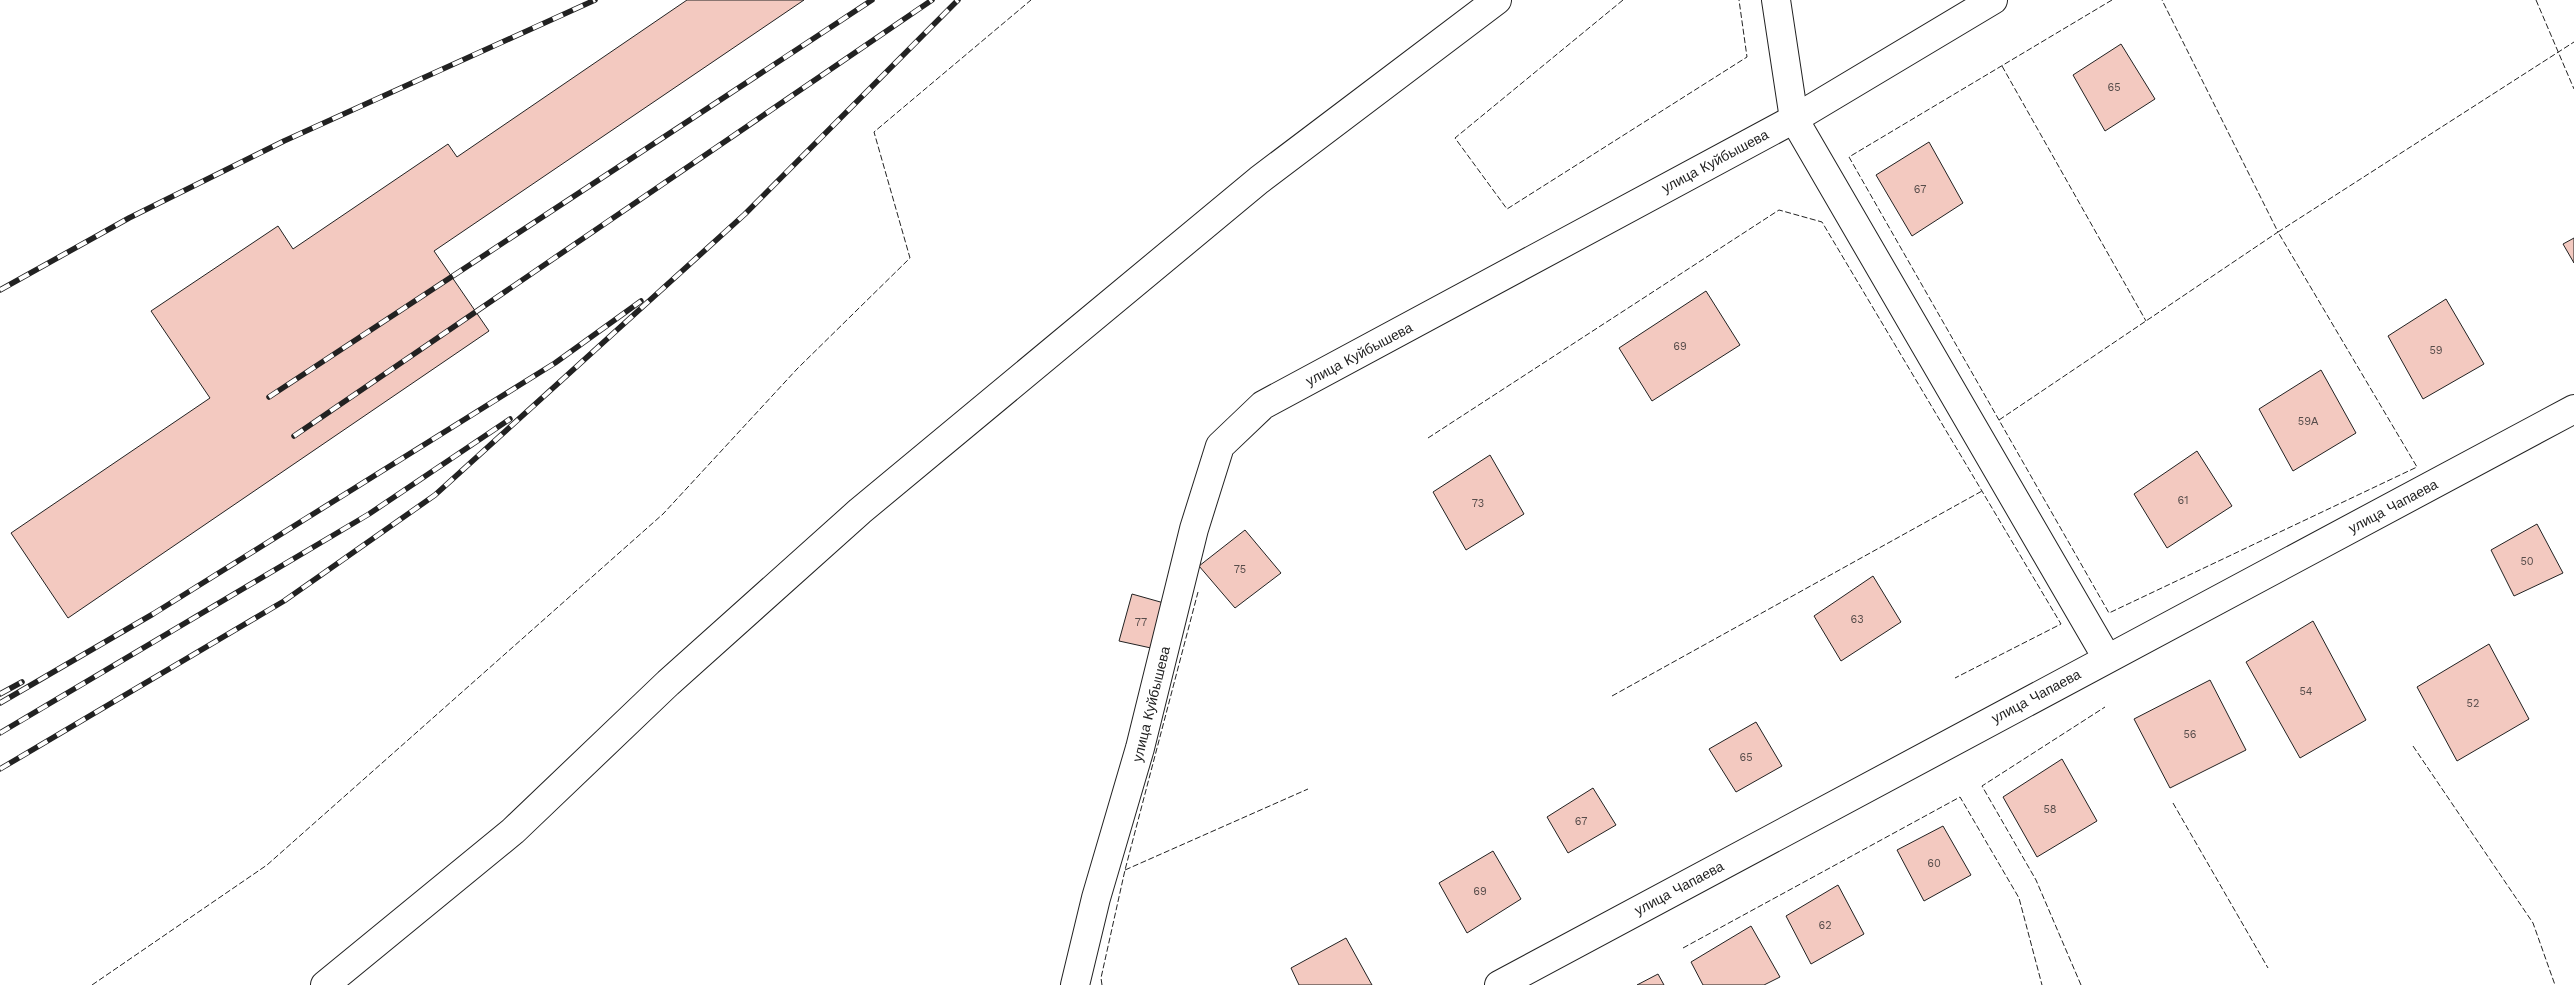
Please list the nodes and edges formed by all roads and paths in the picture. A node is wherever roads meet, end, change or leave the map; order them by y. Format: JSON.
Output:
{"nodes":[{"id":1,"x":1496,"y":0,"type":"edge"},
{"id":2,"x":1776,"y":0,"type":"edge"},
{"id":3,"x":1992,"y":0,"type":"edge"},
{"id":4,"x":1794,"y":119,"type":"junction"},
{"id":5,"x":2574,"y":409,"type":"edge"},
{"id":6,"x":2107,"y":658,"type":"junction"},
{"id":7,"x":325,"y":985,"type":"edge"},
{"id":8,"x":1075,"y":985,"type":"edge"},
{"id":9,"x":1499,"y":985,"type":"edge"}],
"edges":[{"from":1,"to":7,"type":"street"},
{"from":2,"to":4,"type":"street"},
{"from":3,"to":4,"type":"street","name":"улица Куйбышева"},
{"from":4,"to":6,"type":"street"},
{"from":4,"to":8,"type":"street","name":"улица Куйбышева"},
{"from":5,"to":6,"type":"street","name":"улица Чапаева"},
{"from":6,"to":9,"type":"street","name":"улица Чапаева"}]}
